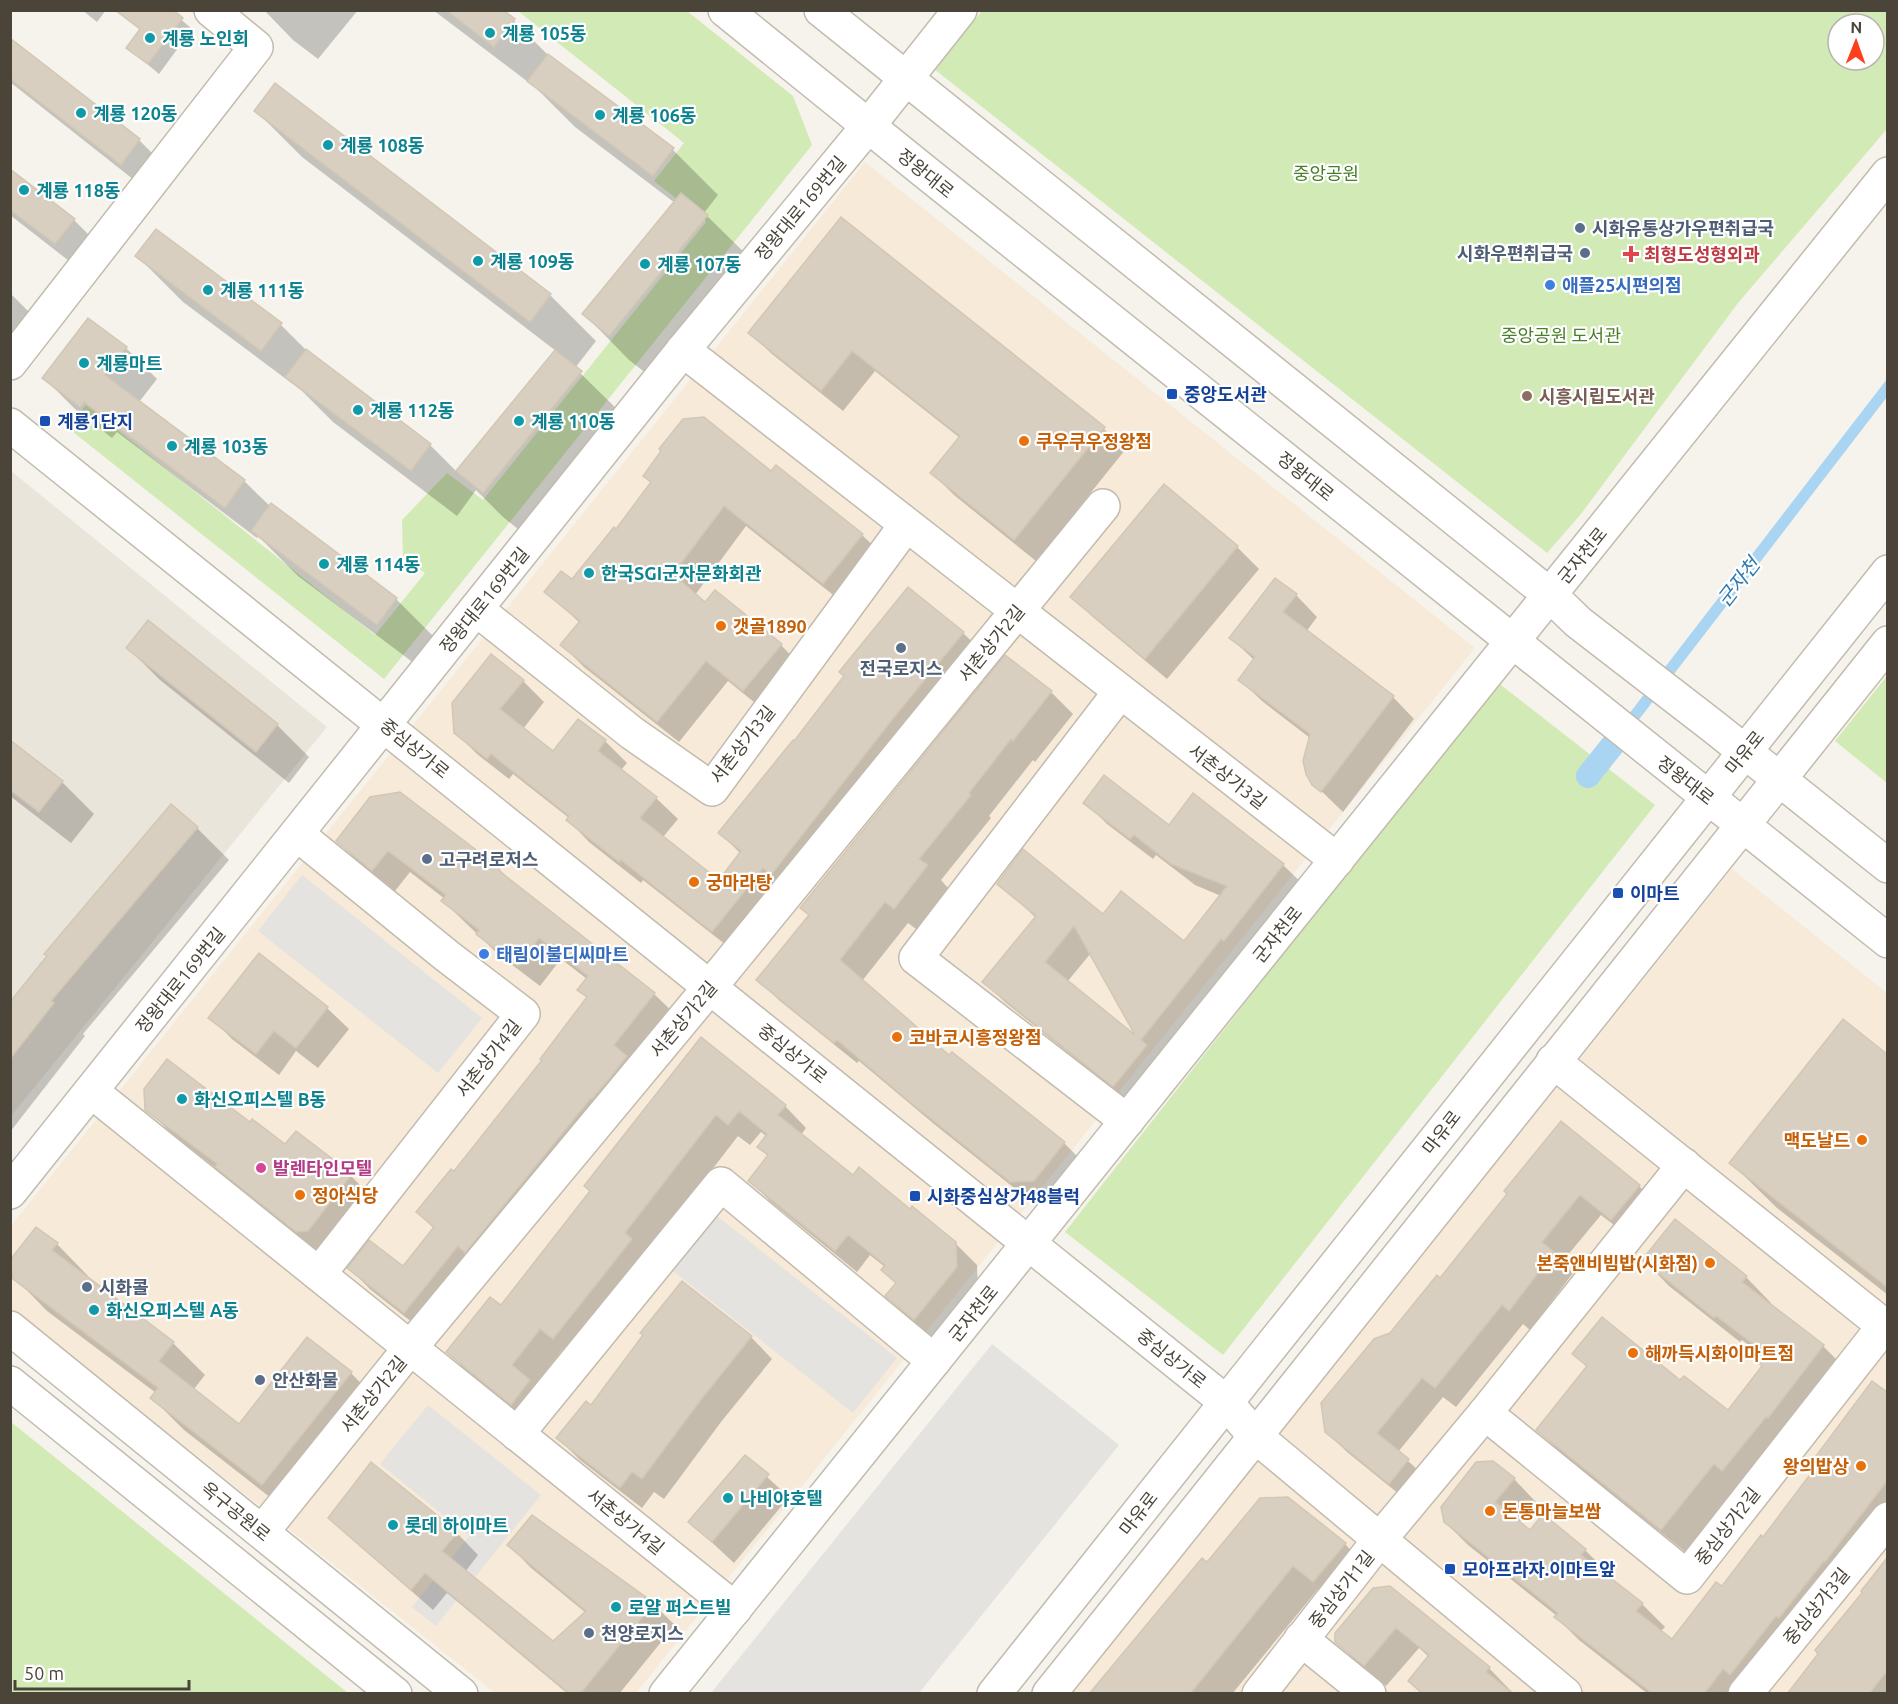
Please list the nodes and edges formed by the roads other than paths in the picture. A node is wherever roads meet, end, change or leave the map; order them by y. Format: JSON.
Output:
{"nodes":[{"id":1,"x":211,"y":10,"type":"edge"},
{"id":2,"x":725,"y":10,"type":"edge"},
{"id":3,"x":820,"y":10,"type":"edge"},
{"id":4,"x":960,"y":10,"type":"edge"},
{"id":5,"x":906,"y":79,"type":"junction"},
{"id":6,"x":869,"y":125,"type":"junction"},
{"id":7,"x":1887,"y":174,"type":"edge"},
{"id":8,"x":683,"y":350,"type":"junction"},
{"id":9,"x":10,"y":363,"type":"edge"},
{"id":10,"x":10,"y":425,"type":"edge"},
{"id":11,"x":1103,"y":506,"type":"dead end"},
{"id":12,"x":906,"y":525,"type":"junction"},
{"id":13,"x":1887,"y":572,"type":"edge"},
{"id":14,"x":1550,"y":596,"type":"junction"},
{"id":15,"x":476,"y":609,"type":"junction"},
{"id":16,"x":1017,"y":611,"type":"junction"},
{"id":17,"x":1513,"y":641,"type":"junction"},
{"id":18,"x":1887,"y":643,"type":"edge"},
{"id":19,"x":1120,"y":692,"type":"junction"},
{"id":20,"x":385,"y":724,"type":"junction"},
{"id":21,"x":1744,"y":752,"type":"junction"},
{"id":22,"x":1779,"y":779,"type":"junction"},
{"id":23,"x":1707,"y":797,"type":"junction"},
{"id":24,"x":1742,"y":825,"type":"junction"},
{"id":25,"x":297,"y":834,"type":"junction"},
{"id":26,"x":1336,"y":860,"type":"junction"},
{"id":27,"x":1887,"y":866,"type":"edge"},
{"id":28,"x":1887,"y":941,"type":"edge"},
{"id":29,"x":710,"y":987,"type":"junction"},
{"id":30,"x":1553,"y":1061,"type":"junction"},
{"id":31,"x":91,"y":1091,"type":"junction"},
{"id":32,"x":1127,"y":1120,"type":"junction"},
{"id":33,"x":1683,"y":1165,"type":"junction"},
{"id":34,"x":10,"y":1192,"type":"edge"},
{"id":35,"x":1029,"y":1242,"type":"junction"},
{"id":36,"x":319,"y":1274,"type":"junction"},
{"id":37,"x":10,"y":1328,"type":"edge"},
{"id":38,"x":1886,"y":1328,"type":"edge"},
{"id":39,"x":410,"y":1348,"type":"junction"},
{"id":40,"x":934,"y":1361,"type":"junction"},
{"id":41,"x":10,"y":1383,"type":"edge"},
{"id":42,"x":1226,"y":1402,"type":"junction"},
{"id":43,"x":1485,"y":1413,"type":"junction"},
{"id":44,"x":517,"y":1434,"type":"junction"},
{"id":45,"x":1254,"y":1436,"type":"junction"},
{"id":46,"x":1887,"y":1519,"type":"edge"},
{"id":47,"x":262,"y":1533,"type":"junction"},
{"id":48,"x":1380,"y":1539,"type":"junction"},
{"id":49,"x":735,"y":1608,"type":"junction"},
{"id":50,"x":1301,"y":1639,"type":"junction"},
{"id":51,"x":395,"y":1694,"type":"edge"},
{"id":52,"x":461,"y":1694,"type":"edge"},
{"id":53,"x":666,"y":1694,"type":"edge"},
{"id":54,"x":994,"y":1694,"type":"edge"},
{"id":55,"x":1049,"y":1694,"type":"edge"},
{"id":56,"x":1260,"y":1694,"type":"edge"},
{"id":57,"x":1370,"y":1694,"type":"edge"},
{"id":58,"x":1565,"y":1694,"type":"edge"},
{"id":59,"x":1745,"y":1694,"type":"edge"}],
"edges":[{"from":1,"to":9,"type":"street"},
{"from":2,"to":6,"type":"street","name":"정왕대로"},
{"from":3,"to":5,"type":"street"},
{"from":4,"to":5,"type":"street","name":"정왕대로169번길"},
{"from":5,"to":6,"type":"street","name":"정왕대로169번길"},
{"from":5,"to":14,"type":"street"},
{"from":6,"to":8,"type":"street","name":"정왕대로169번길"},
{"from":6,"to":17,"type":"street","name":"정왕대로"},
{"from":7,"to":14,"type":"street","name":"군자천로"},
{"from":8,"to":12,"type":"street","name":"서촌상가3길"},
{"from":8,"to":15,"type":"street","name":"정왕대로169번길"},
{"from":10,"to":20,"type":"street","name":"중심상가로"},
{"from":11,"to":16,"type":"street","name":"서촌상가2길"},
{"from":12,"to":15,"type":"street","name":"서촌상가3길"},
{"from":12,"to":16,"type":"street","name":"서촌상가3길"},
{"from":13,"to":21,"type":"street","name":"마유로"},
{"from":14,"to":17,"type":"street","name":"군자천로"},
{"from":14,"to":21,"type":"street"},
{"from":15,"to":20,"type":"street","name":"정왕대로169번길"},
{"from":16,"to":19,"type":"street","name":"서촌상가3길"},
{"from":16,"to":29,"type":"street","name":"서촌상가2길"},
{"from":17,"to":23,"type":"street","name":"정왕대로"},
{"from":17,"to":26,"type":"street","name":"군자천로"},
{"from":18,"to":22,"type":"street"},
{"from":19,"to":26,"type":"street","name":"서촌상가3길"},
{"from":19,"to":32,"type":"street"},
{"from":20,"to":25,"type":"street","name":"정왕대로169번길"},
{"from":20,"to":29,"type":"street","name":"중심상가로"},
{"from":21,"to":22,"type":"street"},
{"from":21,"to":23,"type":"street","name":"마유로"},
{"from":22,"to":24,"type":"street"},
{"from":22,"to":27,"type":"street"},
{"from":23,"to":24,"type":"street","name":"정왕대로"},
{"from":23,"to":42,"type":"street","name":"마유로"},
{"from":24,"to":28,"type":"street","name":"정왕대로"},
{"from":24,"to":30,"type":"street"},
{"from":25,"to":31,"type":"street","name":"정왕대로169번길"},
{"from":25,"to":36,"type":"street","name":"서촌상가4길"},
{"from":26,"to":32,"type":"street","name":"군자천로"},
{"from":29,"to":35,"type":"street","name":"중심상가로"},
{"from":29,"to":39,"type":"street","name":"서촌상가2길"},
{"from":30,"to":33,"type":"street","name":"중심상가2길"},
{"from":30,"to":45,"type":"street"},
{"from":31,"to":34,"type":"street","name":"정왕대로169번길"},
{"from":31,"to":36,"type":"street","name":"서촌상가4길"},
{"from":32,"to":35,"type":"street","name":"군자천로"},
{"from":33,"to":38,"type":"street","name":"중심상가2길"},
{"from":33,"to":43,"type":"street"},
{"from":35,"to":40,"type":"street","name":"군자천로"},
{"from":35,"to":42,"type":"street","name":"중심상가로"},
{"from":36,"to":39,"type":"street","name":"서촌상가4길"},
{"from":37,"to":47,"type":"street","name":"옥구공원로"},
{"from":38,"to":43,"type":"street","name":"중심상가2길"},
{"from":39,"to":44,"type":"street","name":"서촌상가4길"},
{"from":39,"to":47,"type":"street","name":"서촌상가2길"},
{"from":40,"to":44,"type":"street"},
{"from":40,"to":49,"type":"street","name":"군자천로"},
{"from":41,"to":51,"type":"street"},
{"from":42,"to":45,"type":"street","name":"중심상가로"},
{"from":42,"to":54,"type":"street","name":"마유로"},
{"from":43,"to":48,"type":"street"},
{"from":44,"to":49,"type":"street","name":"서촌상가4길"},
{"from":45,"to":48,"type":"street","name":"중심상가로"},
{"from":45,"to":55,"type":"street"},
{"from":46,"to":59,"type":"street","name":"중심상가3길"},
{"from":47,"to":52,"type":"street","name":"옥구공원로"},
{"from":48,"to":50,"type":"street","name":"중심상가1길"},
{"from":48,"to":58,"type":"street","name":"중심상가로"},
{"from":49,"to":53,"type":"street","name":"군자천로"},
{"from":50,"to":56,"type":"street","name":"중심상가1길"},
{"from":50,"to":57,"type":"street","name":"중심상가1길"}]}
